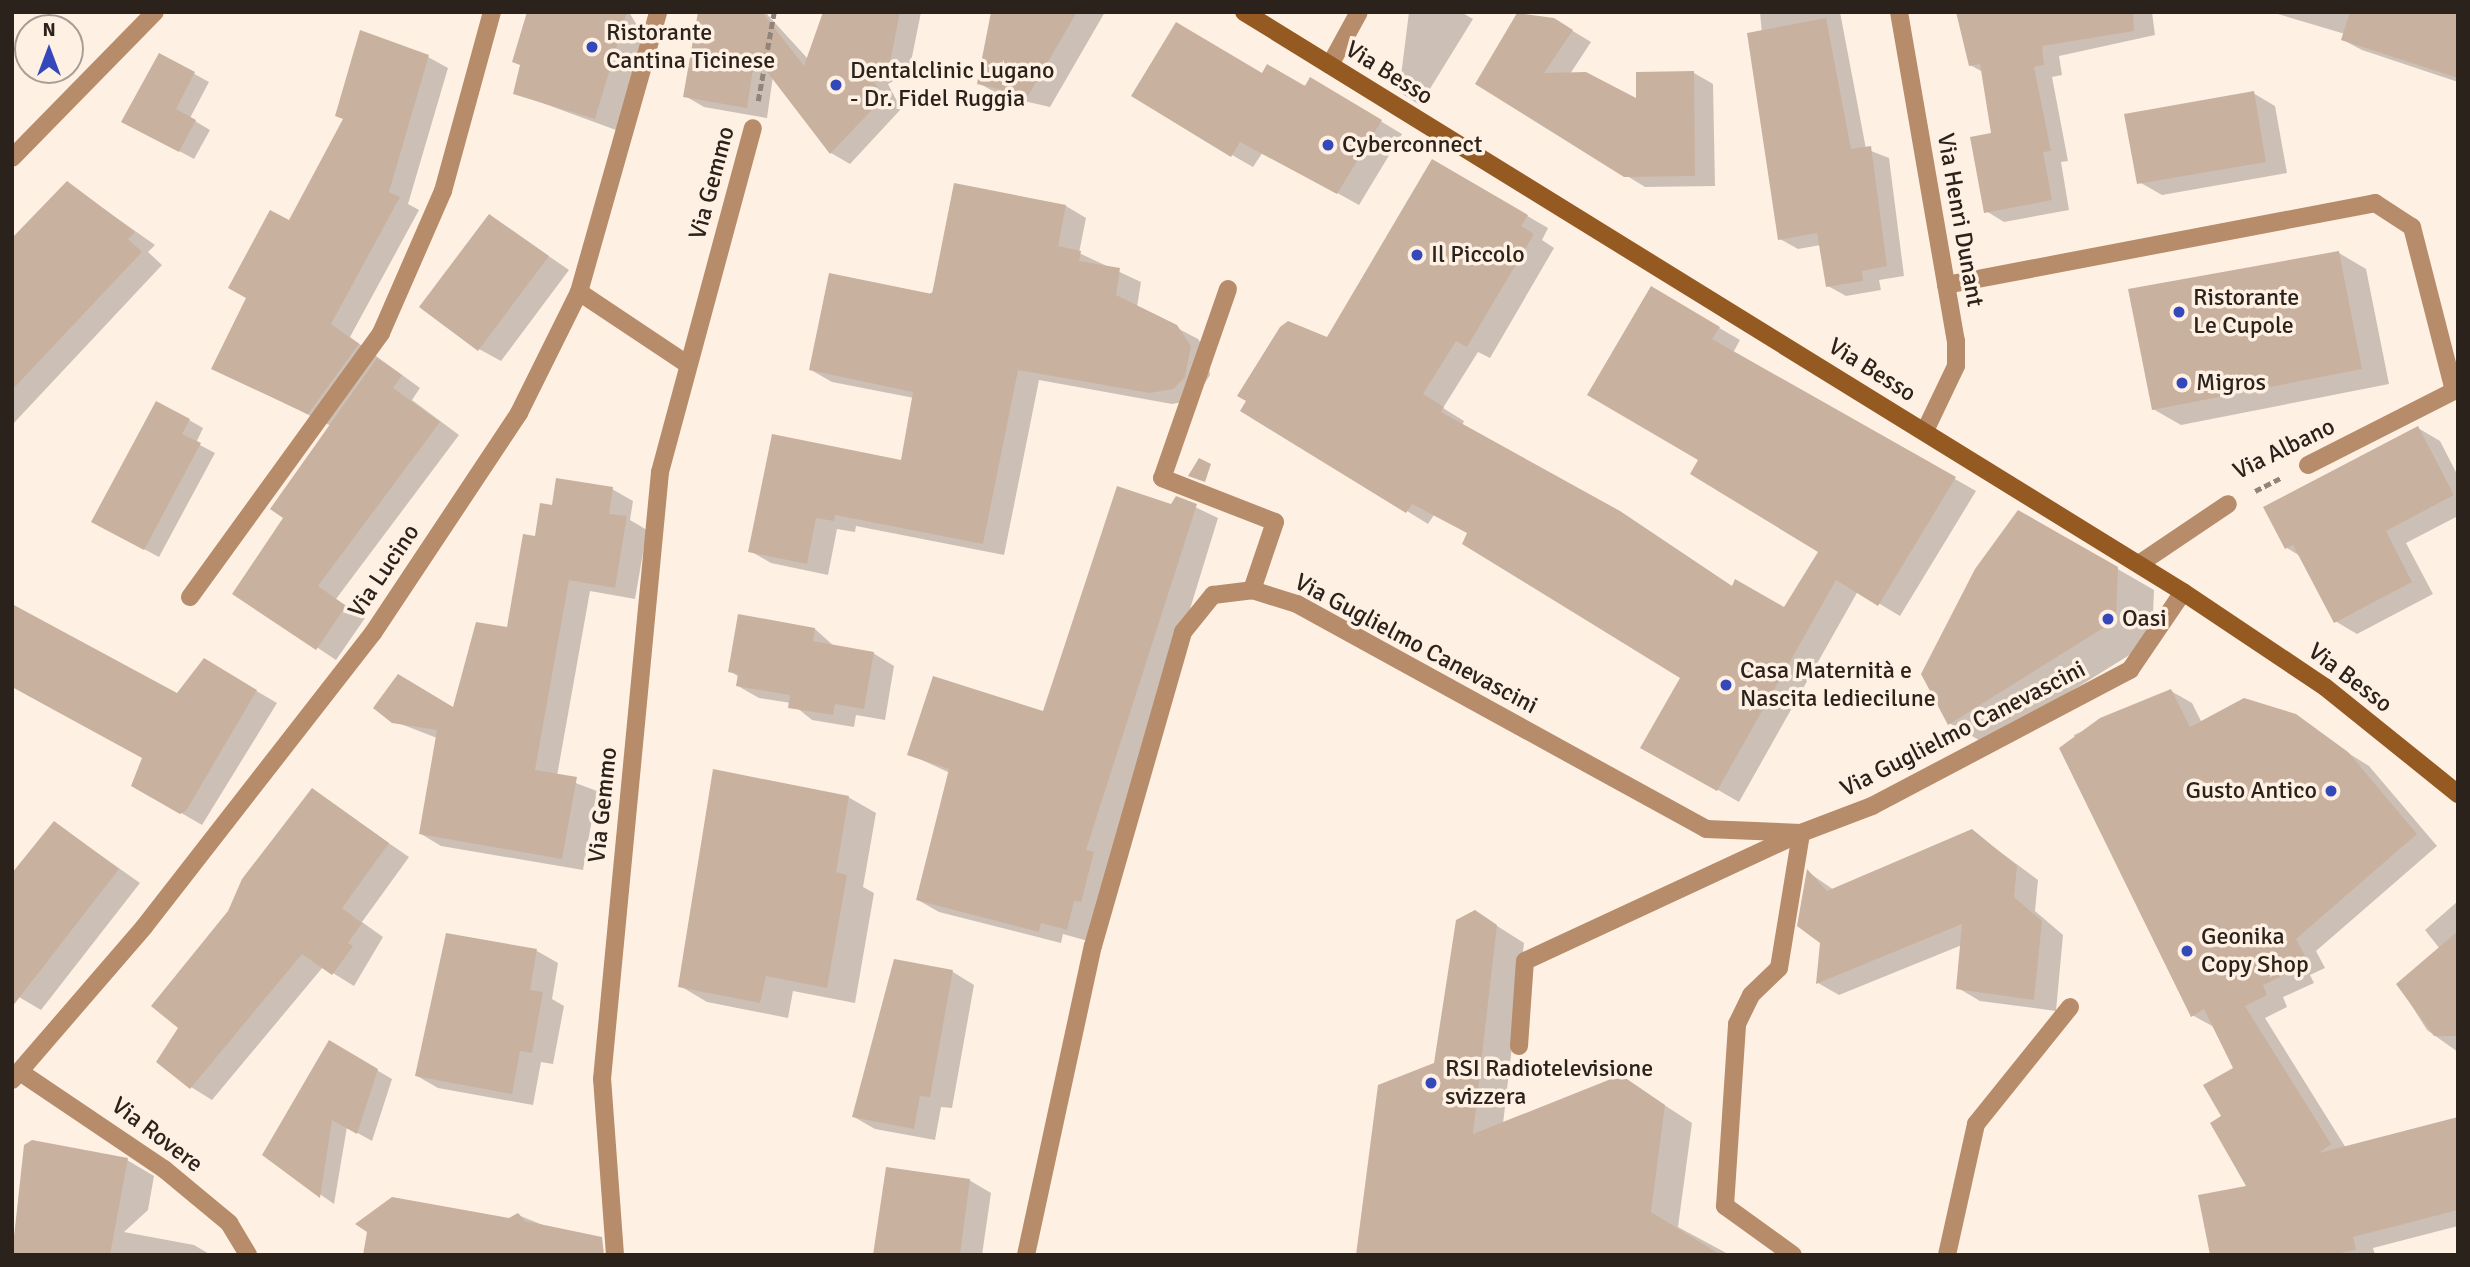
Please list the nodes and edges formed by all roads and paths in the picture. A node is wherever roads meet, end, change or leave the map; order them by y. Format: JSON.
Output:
{"nodes":[{"id":1,"x":155,"y":12,"type":"edge"},
{"id":2,"x":492,"y":12,"type":"edge"},
{"id":3,"x":659,"y":12,"type":"edge"},
{"id":4,"x":774,"y":12,"type":"edge"},
{"id":5,"x":1244,"y":12,"type":"edge"},
{"id":6,"x":1359,"y":12,"type":"edge"},
{"id":7,"x":1899,"y":12,"type":"edge"},
{"id":8,"x":1330,"y":65,"type":"junction"},
{"id":9,"x":753,"y":128,"type":"joint"},
{"id":10,"x":12,"y":158,"type":"edge"},
{"id":11,"x":1946,"y":285,"type":"junction"},
{"id":12,"x":1228,"y":289,"type":"dead end"},
{"id":13,"x":579,"y":292,"type":"junction"},
{"id":14,"x":687,"y":364,"type":"junction"},
{"id":15,"x":2456,"y":390,"type":"edge"},
{"id":16,"x":1924,"y":431,"type":"junction"},
{"id":17,"x":2308,"y":465,"type":"joint"},
{"id":18,"x":2228,"y":504,"type":"joint"},
{"id":19,"x":2139,"y":564,"type":"junction"},
{"id":20,"x":1252,"y":590,"type":"junction"},
{"id":21,"x":2183,"y":592,"type":"junction"},
{"id":22,"x":190,"y":597,"type":"dead end"},
{"id":23,"x":2458,"y":794,"type":"edge"},
{"id":24,"x":1801,"y":833,"type":"junction"},
{"id":25,"x":2070,"y":1007,"type":"dead end"},
{"id":26,"x":1519,"y":1046,"type":"dead end"},
{"id":27,"x":16,"y":1076,"type":"edge"},
{"id":28,"x":248,"y":1255,"type":"edge"},
{"id":29,"x":615,"y":1255,"type":"edge"},
{"id":30,"x":1026,"y":1255,"type":"edge"},
{"id":31,"x":1793,"y":1255,"type":"edge"},
{"id":32,"x":1947,"y":1255,"type":"edge"}],
"edges":[{"from":1,"to":10,"type":"street"},
{"from":2,"to":22,"type":"street"},
{"from":3,"to":13,"type":"street","name":"Via Lucino"},
{"from":4,"to":9,"type":"path","name":"Via Gemmo"},
{"from":5,"to":8,"type":"main road","name":"Via Besso"},
{"from":6,"to":8,"type":"street"},
{"from":7,"to":11,"type":"street","name":"Via Henri Dunant"},
{"from":8,"to":16,"type":"main road","name":"Via Besso"},
{"from":9,"to":14,"type":"street","name":"Via Gemmo"},
{"from":11,"to":15,"type":"street"},
{"from":11,"to":16,"type":"street","name":"Via Henri Dunant"},
{"from":12,"to":20,"type":"street"},
{"from":13,"to":14,"type":"street"},
{"from":13,"to":27,"type":"street","name":"Via Lucino"},
{"from":14,"to":29,"type":"street","name":"Via Gemmo"},
{"from":15,"to":17,"type":"street","name":"Via Albano"},
{"from":16,"to":19,"type":"main road","name":"Via Besso"},
{"from":17,"to":18,"type":"path","name":"Via Albano"},
{"from":18,"to":19,"type":"street","name":"Via Albano"},
{"from":19,"to":21,"type":"main road","name":"Via Besso"},
{"from":20,"to":24,"type":"street","name":"Via Guglielmo Canevascini"},
{"from":20,"to":30,"type":"street","name":"Via Guglielmo Canevascini"},
{"from":21,"to":23,"type":"main road","name":"Via Besso"},
{"from":21,"to":24,"type":"street","name":"Via Guglielmo Canevascini"},
{"from":24,"to":26,"type":"street"},
{"from":24,"to":31,"type":"street"},
{"from":25,"to":32,"type":"street"},
{"from":27,"to":28,"type":"street","name":"Via Rovere"}]}
